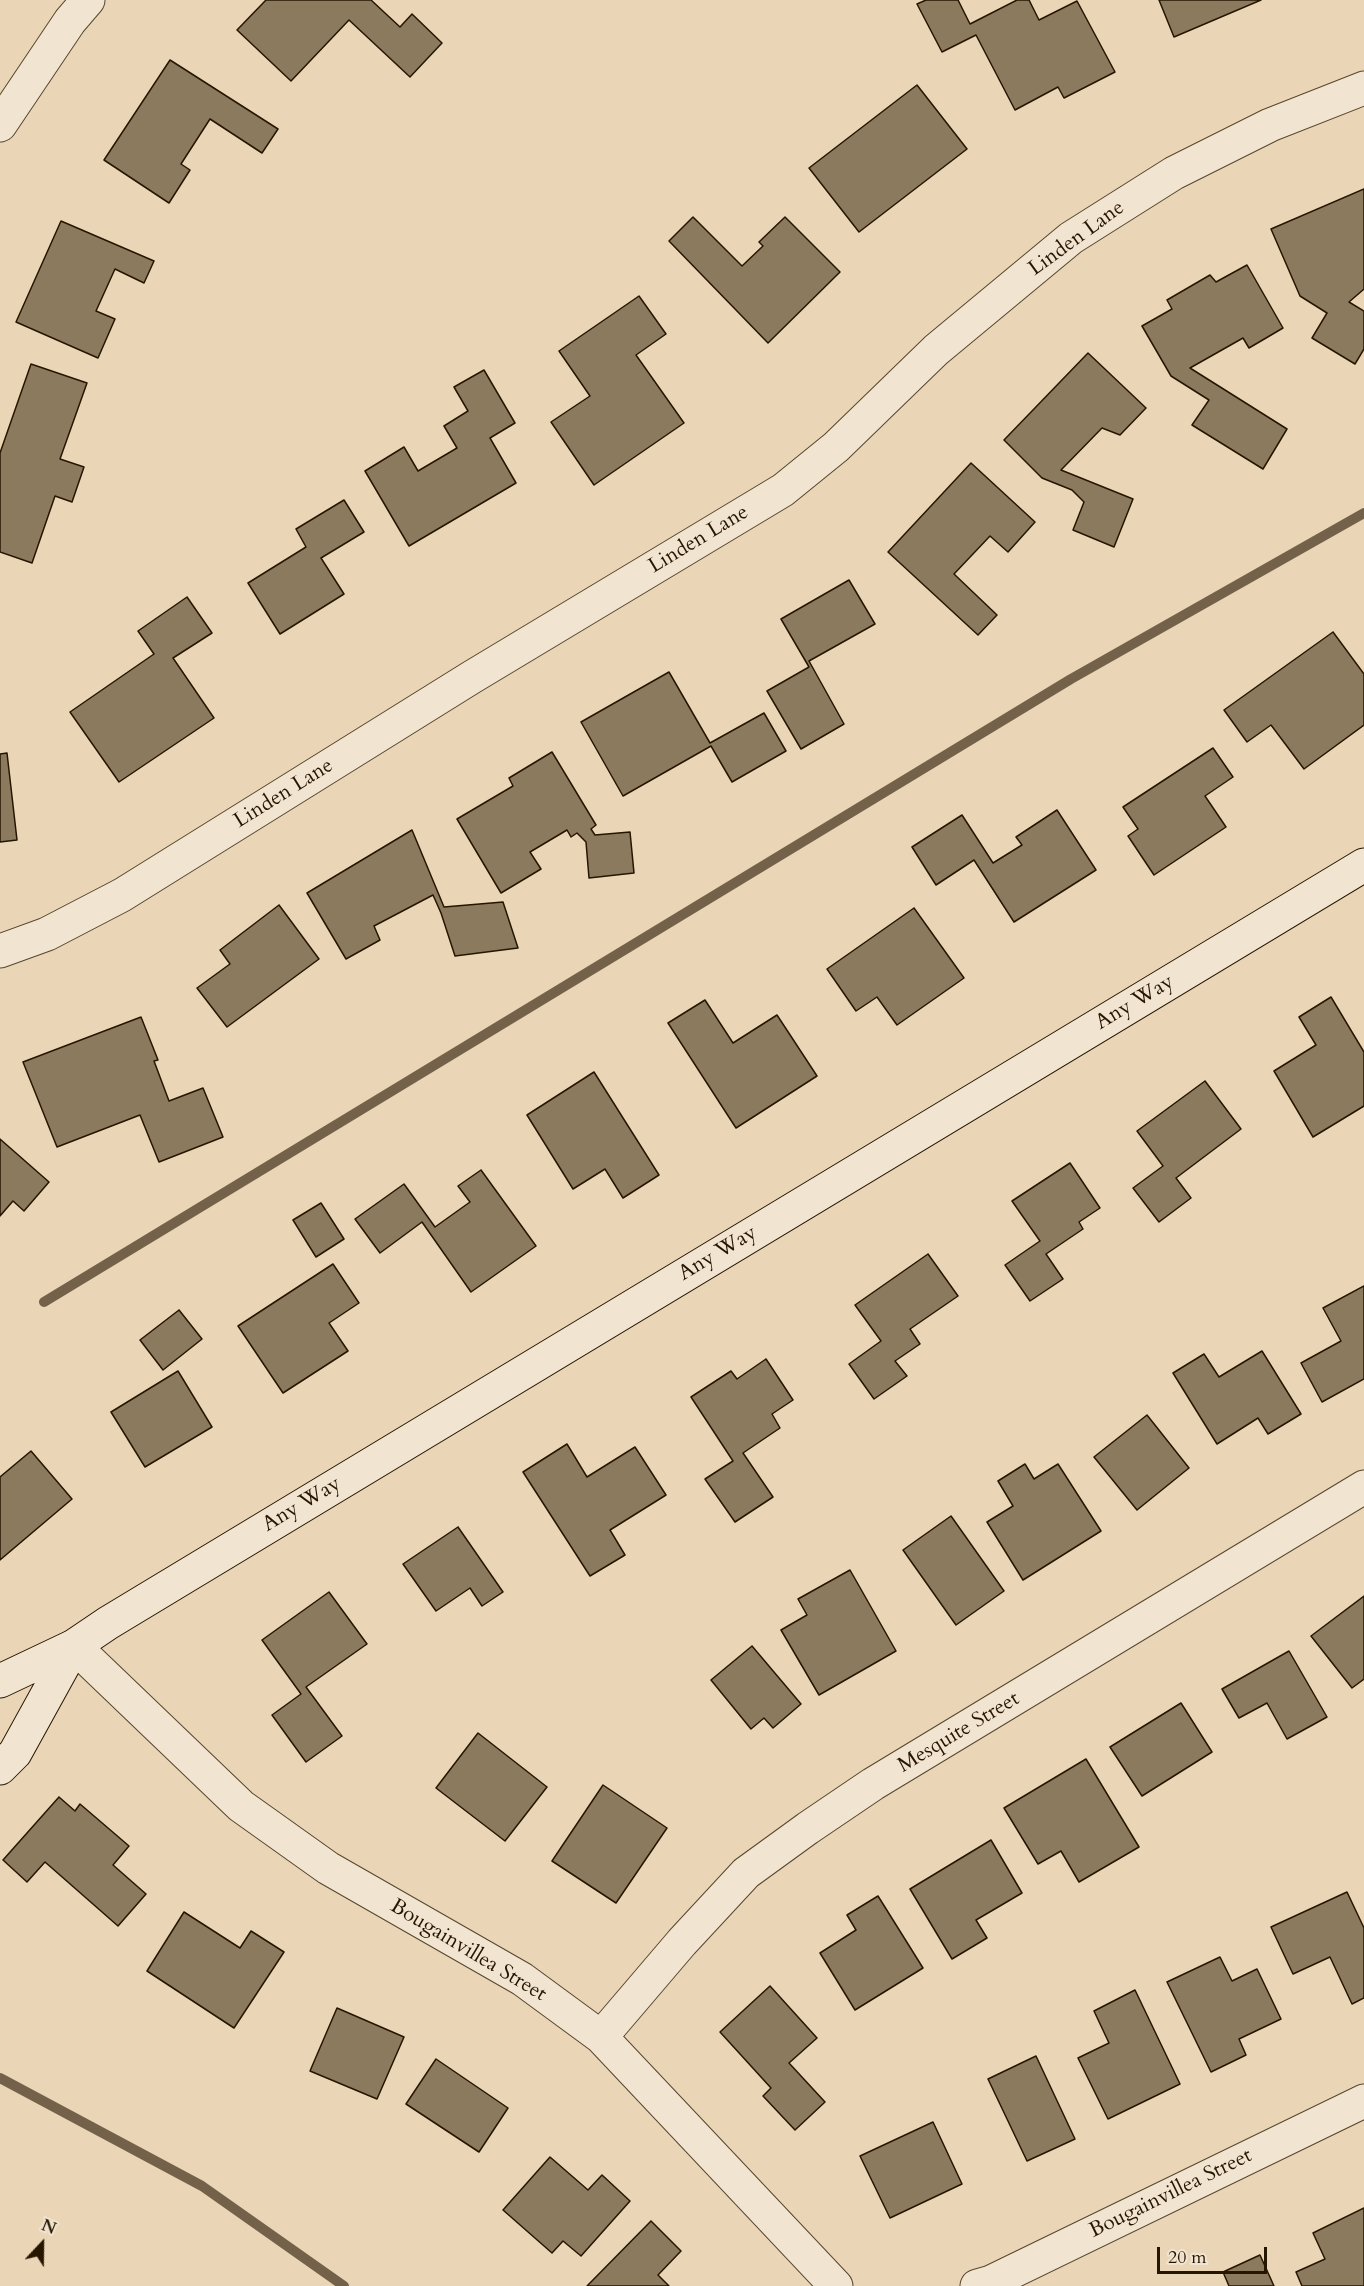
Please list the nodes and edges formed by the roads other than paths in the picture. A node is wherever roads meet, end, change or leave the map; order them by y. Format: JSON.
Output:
{"nodes":[{"id":1,"x":88,"y":0,"type":"edge"},
{"id":2,"x":1364,"y":88,"type":"edge"},
{"id":3,"x":0,"y":125,"type":"edge"},
{"id":4,"x":1364,"y":865,"type":"edge"},
{"id":5,"x":0,"y":951,"type":"edge"},
{"id":6,"x":1364,"y":1487,"type":"edge"},
{"id":7,"x":74,"y":1646,"type":"junction"},
{"id":8,"x":0,"y":1681,"type":"edge"},
{"id":9,"x":0,"y":1768,"type":"edge"},
{"id":10,"x":601,"y":2037,"type":"junction"},
{"id":11,"x":1364,"y":2101,"type":"edge"},
{"id":12,"x":836,"y":2286,"type":"edge"},
{"id":13,"x":977,"y":2286,"type":"edge"}],
"edges":[{"from":1,"to":3,"type":"street"},
{"from":2,"to":5,"type":"street","name":"Linden Lane"},
{"from":4,"to":7,"type":"street","name":"Any Way"},
{"from":6,"to":10,"type":"street","name":"Mesquite Street"},
{"from":7,"to":8,"type":"street","name":"Any Way"},
{"from":7,"to":9,"type":"street","name":"Any Way"},
{"from":7,"to":10,"type":"street","name":"Bougainvillea Street"},
{"from":10,"to":12,"type":"street","name":"Bougainvillea Street"},
{"from":11,"to":13,"type":"street","name":"Bougainvillea Street"}]}
